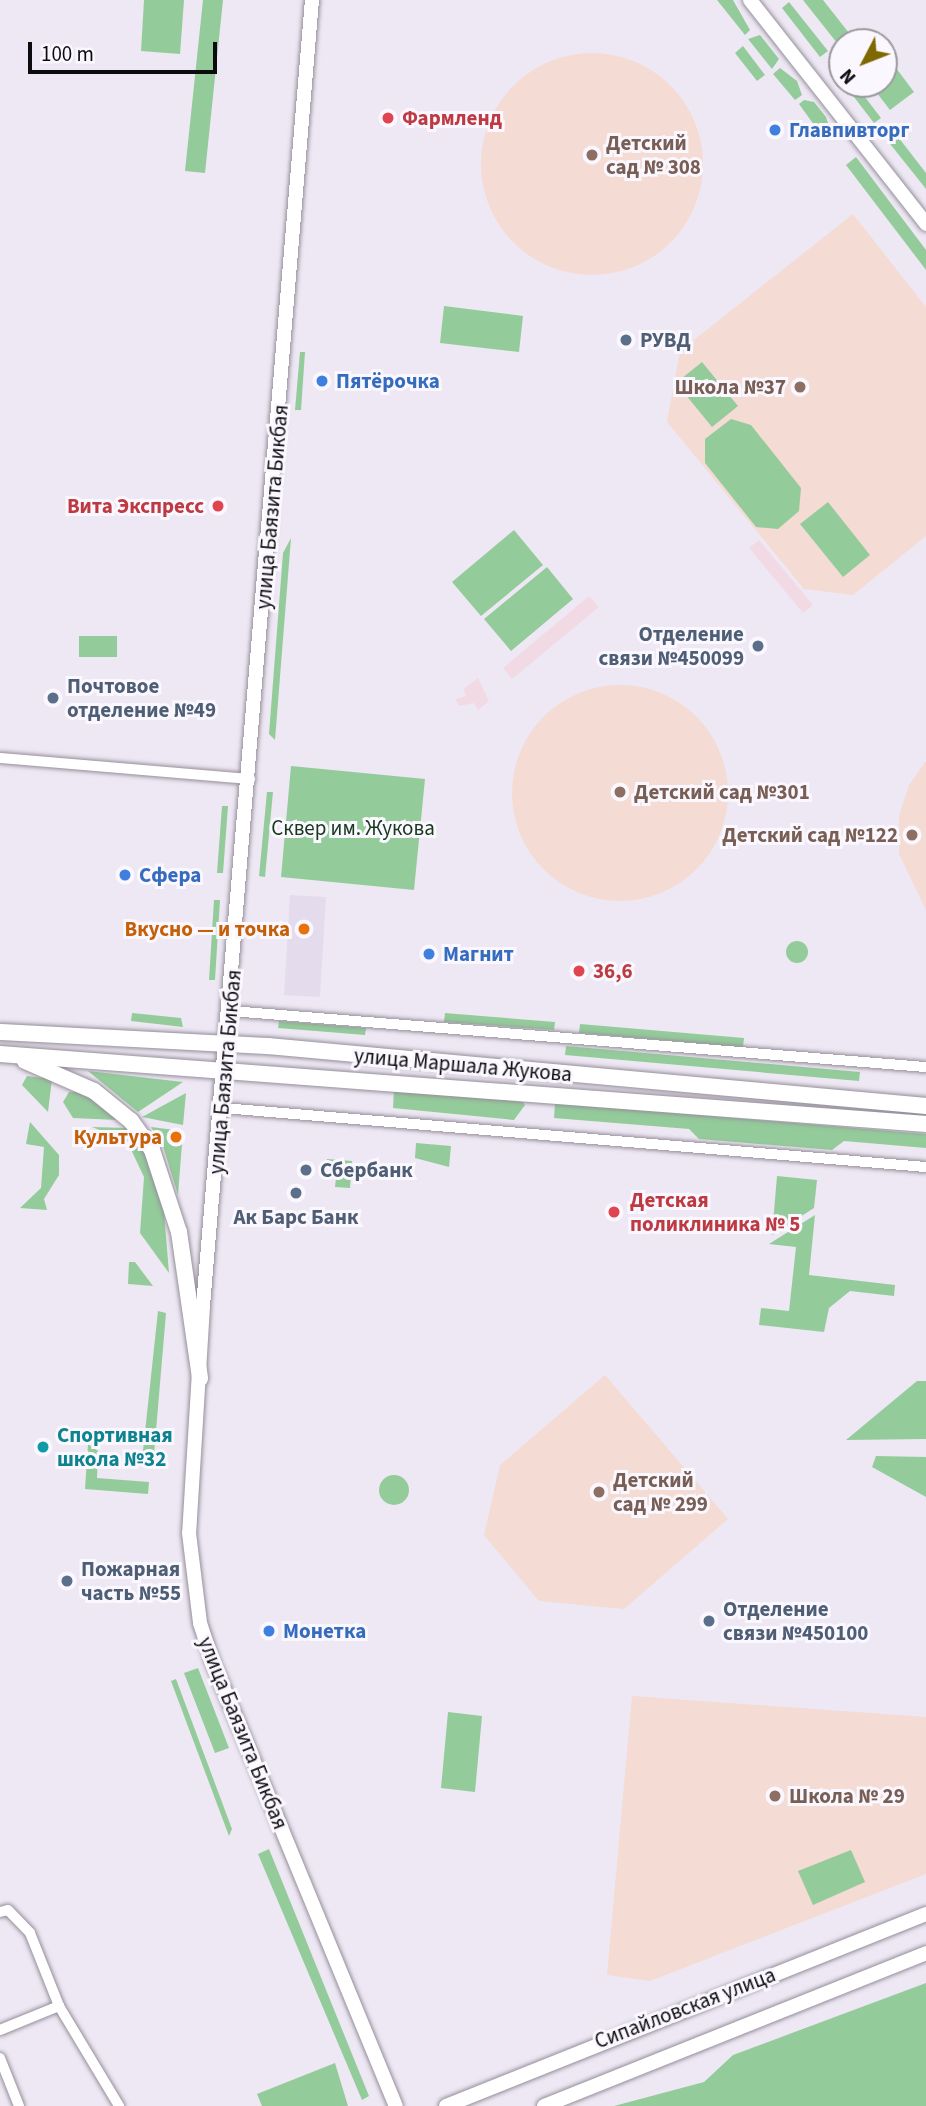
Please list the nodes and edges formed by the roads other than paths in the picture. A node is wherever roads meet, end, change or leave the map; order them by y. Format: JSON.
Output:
{"nodes":[{"id":1,"x":313,"y":0,"type":"edge"},
{"id":2,"x":750,"y":0,"type":"edge"},
{"id":3,"x":926,"y":224,"type":"edge"},
{"id":4,"x":0,"y":758,"type":"edge"},
{"id":5,"x":250,"y":779,"type":"junction"},
{"id":6,"x":231,"y":1011,"type":"junction"},
{"id":7,"x":0,"y":1032,"type":"edge"},
{"id":8,"x":229,"y":1047,"type":"junction"},
{"id":9,"x":3,"y":1054,"type":"edge"},
{"id":10,"x":926,"y":1067,"type":"edge"},
{"id":11,"x":225,"y":1072,"type":"junction"},
{"id":12,"x":926,"y":1106,"type":"edge"},
{"id":13,"x":223,"y":1108,"type":"junction"},
{"id":14,"x":926,"y":1124,"type":"edge"},
{"id":15,"x":926,"y":1167,"type":"edge"},
{"id":16,"x":200,"y":1378,"type":"junction"},
{"id":17,"x":4,"y":1911,"type":"edge"},
{"id":18,"x":926,"y":1913,"type":"edge"},
{"id":19,"x":926,"y":1953,"type":"edge"},
{"id":20,"x":59,"y":2006,"type":"junction"},
{"id":21,"x":0,"y":2030,"type":"edge"},
{"id":22,"x":0,"y":2058,"type":"edge"},
{"id":23,"x":19,"y":2106,"type":"edge"},
{"id":24,"x":119,"y":2106,"type":"edge"},
{"id":25,"x":396,"y":2106,"type":"edge"},
{"id":26,"x":446,"y":2106,"type":"edge"},
{"id":27,"x":544,"y":2106,"type":"edge"}],
"edges":[{"from":1,"to":5,"type":"main road","name":"улица Баязита Бикбая"},
{"from":2,"to":3,"type":"main road"},
{"from":4,"to":5,"type":"street"},
{"from":5,"to":6,"type":"main road","name":"улица Баязита Бикбая"},
{"from":6,"to":8,"type":"main road","name":"улица Баязита Бикбая"},
{"from":6,"to":10,"type":"street"},
{"from":7,"to":8,"type":"main road","name":"улица Маршала Жукова"},
{"from":8,"to":11,"type":"main road","name":"улица Баязита Бикбая"},
{"from":8,"to":12,"type":"main road","name":"улица Маршала Жукова"},
{"from":9,"to":11,"type":"main road","name":"улица Маршала Жукова"},
{"from":9,"to":16,"type":"main road"},
{"from":11,"to":13,"type":"main road","name":"улица Баязита Бикбая"},
{"from":11,"to":14,"type":"main road","name":"улица Маршала Жукова"},
{"from":13,"to":15,"type":"street"},
{"from":13,"to":16,"type":"main road","name":"улица Баязита Бикбая"},
{"from":16,"to":25,"type":"main road","name":"улица Баязита Бикбая"},
{"from":17,"to":20,"type":"street"},
{"from":18,"to":26,"type":"main road","name":"Сипайловская улица"},
{"from":19,"to":27,"type":"main road","name":"Сипайловская улица"},
{"from":20,"to":21,"type":"street"},
{"from":20,"to":24,"type":"street"},
{"from":22,"to":23,"type":"street"}]}
